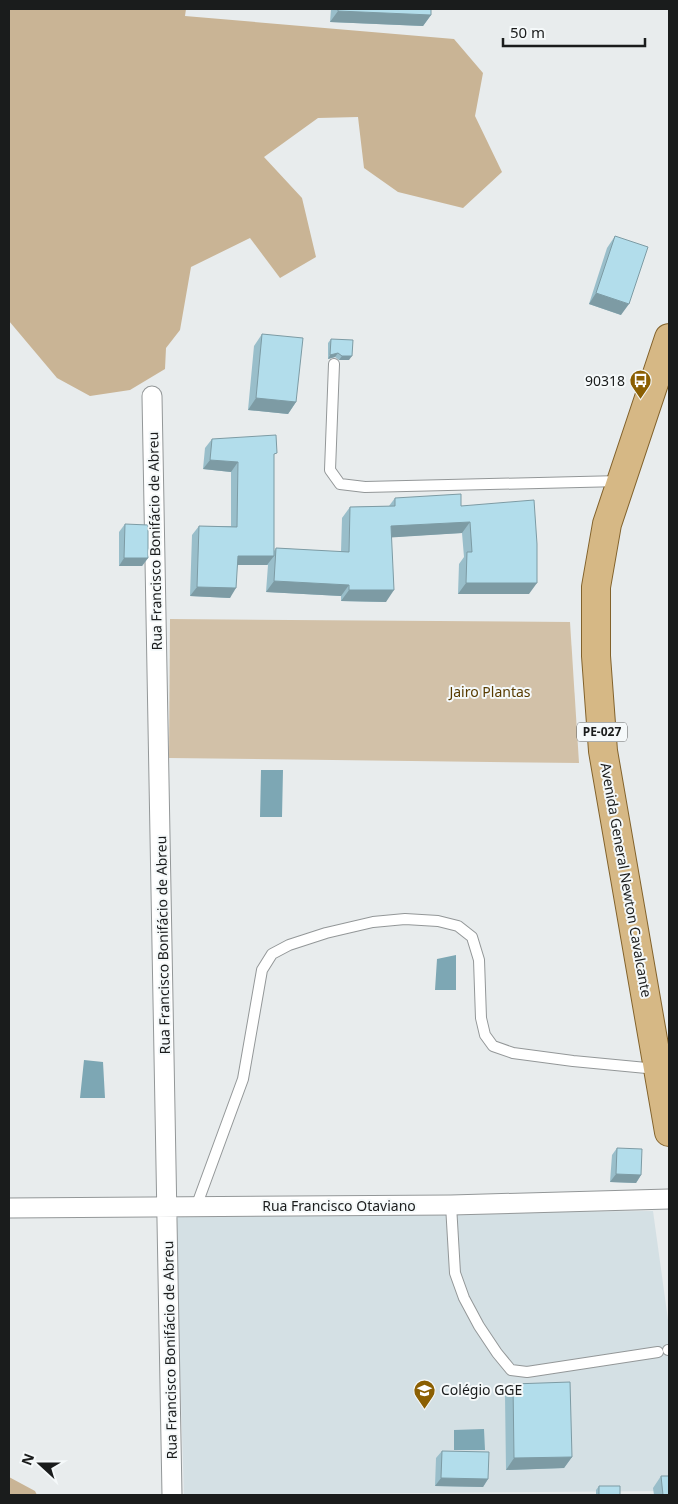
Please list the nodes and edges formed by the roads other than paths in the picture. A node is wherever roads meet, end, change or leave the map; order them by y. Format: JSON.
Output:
{"nodes":[{"id":1,"x":669,"y":338,"type":"edge"},
{"id":2,"x":334,"y":364,"type":"dead end"},
{"id":3,"x":152,"y":396,"type":"dead end"},
{"id":4,"x":622,"y":481,"type":"junction"},
{"id":5,"x":658,"y":1069,"type":"junction"},
{"id":6,"x":669,"y":1132,"type":"edge"},
{"id":7,"x":669,"y":1200,"type":"edge"},
{"id":8,"x":451,"y":1205,"type":"junction"},
{"id":9,"x":168,"y":1207,"type":"junction"},
{"id":10,"x":196,"y":1207,"type":"junction"},
{"id":11,"x":9,"y":1208,"type":"edge"},
{"id":12,"x":665,"y":1351,"type":"edge"},
{"id":13,"x":172,"y":1495,"type":"edge"}],
"edges":[{"from":1,"to":4,"type":"main road","name":"Avenida General Newton Cavalcante","number":"PE-027"},
{"from":2,"to":4,"type":"lane"},
{"from":3,"to":9,"type":"street","name":"Rua Francisco Bonifácio de Abreu"},
{"from":4,"to":5,"type":"main road","name":"Avenida General Newton Cavalcante","number":"PE-027"},
{"from":5,"to":6,"type":"main road","name":"Avenida General Newton Cavalcante","number":"PE-027"},
{"from":5,"to":10,"type":"lane"},
{"from":7,"to":8,"type":"street","name":"Rua Francisco Otaviano"},
{"from":8,"to":10,"type":"street","name":"Rua Francisco Otaviano"},
{"from":8,"to":12,"type":"lane"},
{"from":9,"to":10,"type":"street","name":"Rua Francisco Otaviano"},
{"from":9,"to":11,"type":"street","name":"Rua Francisco Otaviano"},
{"from":9,"to":13,"type":"street","name":"Rua Francisco Bonifácio de Abreu"}]}
